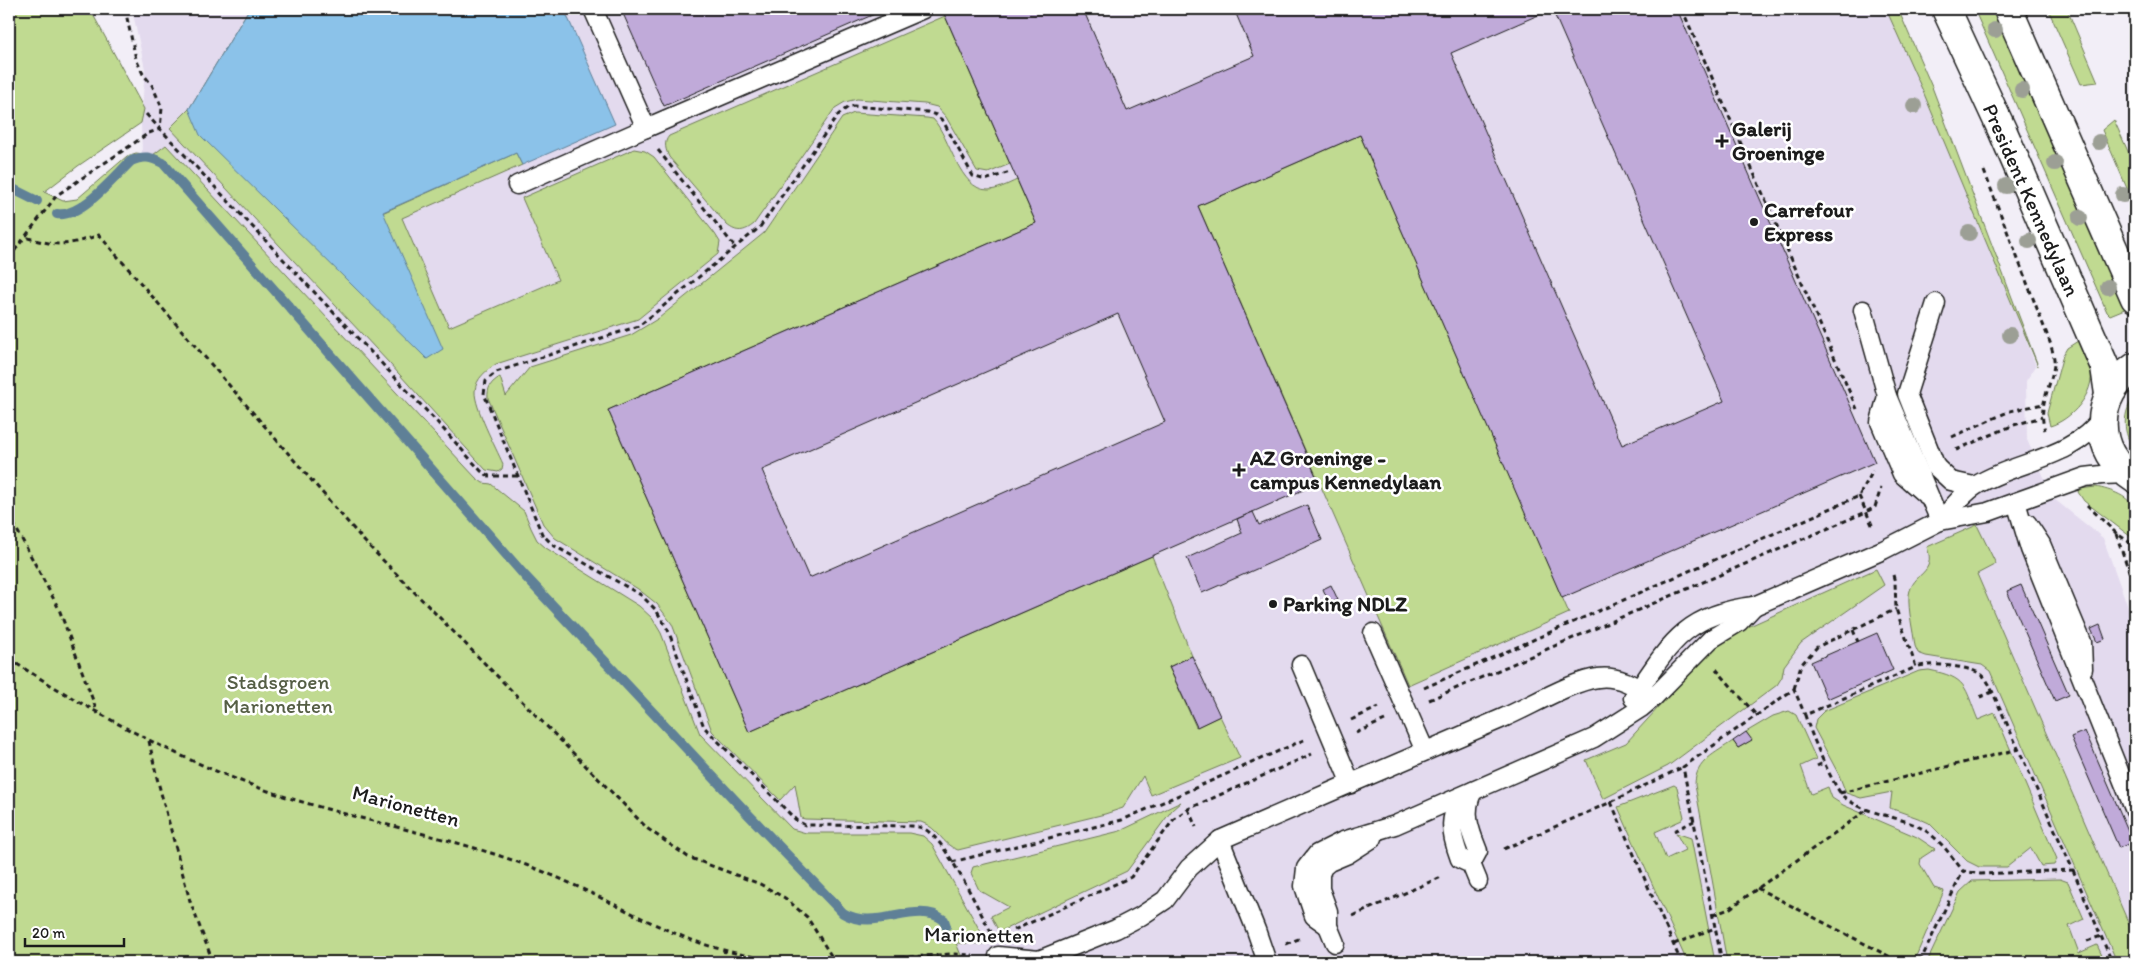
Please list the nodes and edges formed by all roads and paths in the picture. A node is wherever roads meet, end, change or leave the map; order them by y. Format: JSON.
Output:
{"nodes":[{"id":1,"x":125,"y":9,"type":"edge"},
{"id":2,"x":593,"y":9,"type":"edge"},
{"id":3,"x":923,"y":9,"type":"edge"},
{"id":4,"x":1682,"y":9,"type":"edge"},
{"id":5,"x":1946,"y":9,"type":"edge"},
{"id":6,"x":1966,"y":9,"type":"edge"},
{"id":7,"x":2008,"y":9,"type":"edge"},
{"id":8,"x":146,"y":114,"type":"dead end"},
{"id":9,"x":160,"y":128,"type":"junction"},
{"id":10,"x":646,"y":128,"type":"junction"},
{"id":11,"x":1981,"y":165,"type":"dead end"},
{"id":12,"x":1010,"y":172,"type":"dead end"},
{"id":13,"x":517,"y":186,"type":"dead end"},
{"id":14,"x":25,"y":237,"type":"junction"},
{"id":15,"x":736,"y":247,"type":"junction"},
{"id":16,"x":9,"y":258,"type":"edge"},
{"id":17,"x":2135,"y":298,"type":"edge"},
{"id":18,"x":1936,"y":303,"type":"dead end"},
{"id":19,"x":1863,"y":310,"type":"dead end"},
{"id":20,"x":2051,"y":345,"type":"dead end"},
{"id":21,"x":2116,"y":391,"type":"edge"},
{"id":22,"x":1887,"y":396,"type":"junction"},
{"id":23,"x":1858,"y":412,"type":"dead end"},
{"id":24,"x":2042,"y":417,"type":"dead end"},
{"id":25,"x":1933,"y":460,"type":"junction"},
{"id":26,"x":1902,"y":474,"type":"junction"},
{"id":27,"x":517,"y":476,"type":"junction"},
{"id":28,"x":2133,"y":480,"type":"edge"},
{"id":29,"x":1974,"y":486,"type":"junction"},
{"id":30,"x":1859,"y":496,"type":"dead end"},
{"id":31,"x":1930,"y":498,"type":"junction"},
{"id":32,"x":2017,"y":507,"type":"junction"},
{"id":33,"x":1866,"y":512,"type":"junction"},
{"id":34,"x":9,"y":515,"type":"edge"},
{"id":35,"x":1940,"y":521,"type":"junction"},
{"id":36,"x":2135,"y":546,"type":"edge"},
{"id":37,"x":1883,"y":550,"type":"junction"},
{"id":38,"x":2135,"y":588,"type":"edge"},
{"id":39,"x":1754,"y":606,"type":"junction"},
{"id":40,"x":1896,"y":609,"type":"junction"},
{"id":41,"x":1853,"y":630,"type":"junction"},
{"id":42,"x":1373,"y":633,"type":"dead end"},
{"id":43,"x":1858,"y":642,"type":"dead end"},
{"id":44,"x":1699,"y":650,"type":"junction"},
{"id":45,"x":9,"y":660,"type":"edge"},
{"id":46,"x":1301,"y":665,"type":"dead end"},
{"id":47,"x":1916,"y":667,"type":"junction"},
{"id":48,"x":1873,"y":678,"type":"dead end"},
{"id":49,"x":1876,"y":684,"type":"junction"},
{"id":50,"x":1794,"y":689,"type":"junction"},
{"id":51,"x":1647,"y":692,"type":"junction"},
{"id":52,"x":1992,"y":692,"type":"junction"},
{"id":53,"x":1980,"y":697,"type":"dead end"},
{"id":54,"x":1407,"y":710,"type":"junction"},
{"id":55,"x":98,"y":714,"type":"junction"},
{"id":56,"x":1805,"y":715,"type":"junction"},
{"id":57,"x":1757,"y":716,"type":"junction"},
{"id":58,"x":149,"y":740,"type":"junction"},
{"id":59,"x":1334,"y":744,"type":"junction"},
{"id":60,"x":2019,"y":749,"type":"junction"},
{"id":61,"x":1426,"y":751,"type":"junction"},
{"id":62,"x":1825,"y":762,"type":"junction"},
{"id":63,"x":1817,"y":766,"type":"dead end"},
{"id":64,"x":1683,"y":767,"type":"junction"},
{"id":65,"x":1351,"y":784,"type":"junction"},
{"id":66,"x":1474,"y":791,"type":"junction"},
{"id":67,"x":1840,"y":793,"type":"junction"},
{"id":68,"x":1868,"y":809,"type":"junction"},
{"id":69,"x":2135,"y":811,"type":"edge"},
{"id":70,"x":1694,"y":822,"type":"junction"},
{"id":71,"x":1674,"y":830,"type":"dead end"},
{"id":72,"x":1220,"y":840,"type":"junction"},
{"id":73,"x":2073,"y":870,"type":"junction"},
{"id":74,"x":1963,"y":871,"type":"junction"},
{"id":75,"x":1478,"y":881,"type":"dead end"},
{"id":76,"x":1757,"y":888,"type":"junction"},
{"id":77,"x":1713,"y":915,"type":"junction"},
{"id":78,"x":1715,"y":928,"type":"junction"},
{"id":79,"x":2101,"y":936,"type":"junction"},
{"id":80,"x":2087,"y":941,"type":"dead end"},
{"id":81,"x":1336,"y":943,"type":"dead end"},
{"id":82,"x":1674,"y":944,"type":"junction"},
{"id":83,"x":996,"y":947,"type":"junction"},
{"id":84,"x":725,"y":950,"type":"junction"},
{"id":85,"x":951,"y":954,"type":"junction"},
{"id":86,"x":213,"y":962,"type":"edge"},
{"id":87,"x":723,"y":962,"type":"edge"},
{"id":88,"x":804,"y":962,"type":"edge"},
{"id":89,"x":835,"y":962,"type":"edge"},
{"id":90,"x":846,"y":962,"type":"edge"},
{"id":91,"x":948,"y":962,"type":"edge"},
{"id":92,"x":1267,"y":962,"type":"edge"},
{"id":93,"x":1681,"y":962,"type":"edge"},
{"id":94,"x":1722,"y":962,"type":"edge"},
{"id":95,"x":1900,"y":962,"type":"edge"},
{"id":96,"x":1920,"y":962,"type":"edge"},
{"id":97,"x":2112,"y":962,"type":"edge"}],
"edges":[{"from":1,"to":9,"type":"path"},
{"from":2,"to":10,"type":"lane"},
{"from":3,"to":10,"type":"lane"},
{"from":4,"to":23,"type":"path"},
{"from":5,"to":21,"type":"street","name":"President Kennedylaan"},
{"from":6,"to":21,"type":"street","name":"President Kennedylaan"},
{"from":7,"to":17,"type":"street"},
{"from":8,"to":9,"type":"path"},
{"from":9,"to":14,"type":"path"},
{"from":9,"to":27,"type":"path"},
{"from":10,"to":13,"type":"lane"},
{"from":10,"to":15,"type":"path"},
{"from":11,"to":20,"type":"path"},
{"from":12,"to":15,"type":"path"},
{"from":14,"to":16,"type":"path"},
{"from":14,"to":89,"type":"path"},
{"from":15,"to":27,"type":"path"},
{"from":18,"to":25,"type":"lane"},
{"from":19,"to":22,"type":"lane"},
{"from":21,"to":28,"type":"street","name":"President Kennedylaan"},
{"from":21,"to":29,"type":"lane"},
{"from":22,"to":26,"type":"lane"},
{"from":22,"to":31,"type":"lane"},
{"from":24,"to":25,"type":"path"},
{"from":25,"to":29,"type":"lane"},
{"from":26,"to":31,"type":"lane"},
{"from":26,"to":33,"type":"path"},
{"from":27,"to":83,"type":"path"},
{"from":28,"to":32,"type":"lane"},
{"from":29,"to":35,"type":"lane"},
{"from":30,"to":33,"type":"path"},
{"from":31,"to":35,"type":"lane"},
{"from":32,"to":35,"type":"lane"},
{"from":32,"to":69,"type":"lane"},
{"from":33,"to":37,"type":"path"},
{"from":33,"to":54,"type":"path"},
{"from":34,"to":55,"type":"path"},
{"from":35,"to":37,"type":"lane"},
{"from":36,"to":38,"type":"path"},
{"from":37,"to":39,"type":"lane"},
{"from":37,"to":40,"type":"path"},
{"from":39,"to":44,"type":"lane"},
{"from":39,"to":51,"type":"lane"},
{"from":40,"to":41,"type":"path"},
{"from":40,"to":47,"type":"path"},
{"from":41,"to":43,"type":"path"},
{"from":41,"to":50,"type":"path"},
{"from":42,"to":54,"type":"lane"},
{"from":44,"to":51,"type":"lane"},
{"from":44,"to":57,"type":"path"},
{"from":45,"to":55,"type":"path","name":"Marionetten"},
{"from":46,"to":59,"type":"lane"},
{"from":47,"to":49,"type":"path"},
{"from":47,"to":52,"type":"path"},
{"from":48,"to":49,"type":"path"},
{"from":49,"to":56,"type":"path"},
{"from":50,"to":56,"type":"path"},
{"from":50,"to":57,"type":"path"},
{"from":51,"to":61,"type":"lane","name":"Marionetten"},
{"from":51,"to":66,"type":"lane"},
{"from":52,"to":53,"type":"path"},
{"from":52,"to":60,"type":"path"},
{"from":54,"to":59,"type":"path"},
{"from":54,"to":61,"type":"lane"},
{"from":55,"to":58,"type":"path","name":"Marionetten"},
{"from":56,"to":62,"type":"path"},
{"from":57,"to":64,"type":"path"},
{"from":58,"to":84,"type":"path","name":"Marionetten"},
{"from":58,"to":86,"type":"path"},
{"from":59,"to":65,"type":"lane"},
{"from":59,"to":83,"type":"path"},
{"from":60,"to":67,"type":"path"},
{"from":60,"to":73,"type":"path"},
{"from":61,"to":65,"type":"lane","name":"Marionetten"},
{"from":62,"to":63,"type":"path"},
{"from":62,"to":67,"type":"path"},
{"from":64,"to":70,"type":"path"},
{"from":64,"to":82,"type":"path"},
{"from":65,"to":72,"type":"lane","name":"Marionetten"},
{"from":66,"to":75,"type":"lane"},
{"from":66,"to":81,"type":"lane"},
{"from":67,"to":68,"type":"path"},
{"from":68,"to":74,"type":"path"},
{"from":68,"to":76,"type":"path"},
{"from":70,"to":71,"type":"path"},
{"from":70,"to":77,"type":"path"},
{"from":72,"to":83,"type":"lane","name":"Marionetten"},
{"from":72,"to":92,"type":"lane"},
{"from":73,"to":74,"type":"path"},
{"from":73,"to":79,"type":"path"},
{"from":74,"to":96,"type":"path"},
{"from":76,"to":77,"type":"path"},
{"from":76,"to":95,"type":"path"},
{"from":77,"to":78,"type":"path"},
{"from":78,"to":82,"type":"path"},
{"from":78,"to":94,"type":"path"},
{"from":79,"to":80,"type":"path"},
{"from":79,"to":97,"type":"path"},
{"from":82,"to":93,"type":"path"},
{"from":83,"to":85,"type":"path","name":"Marionetten"},
{"from":84,"to":87,"type":"path"},
{"from":84,"to":88,"type":"path","name":"Marionetten"},
{"from":85,"to":90,"type":"path","name":"Marionetten"},
{"from":85,"to":91,"type":"path"}]}
